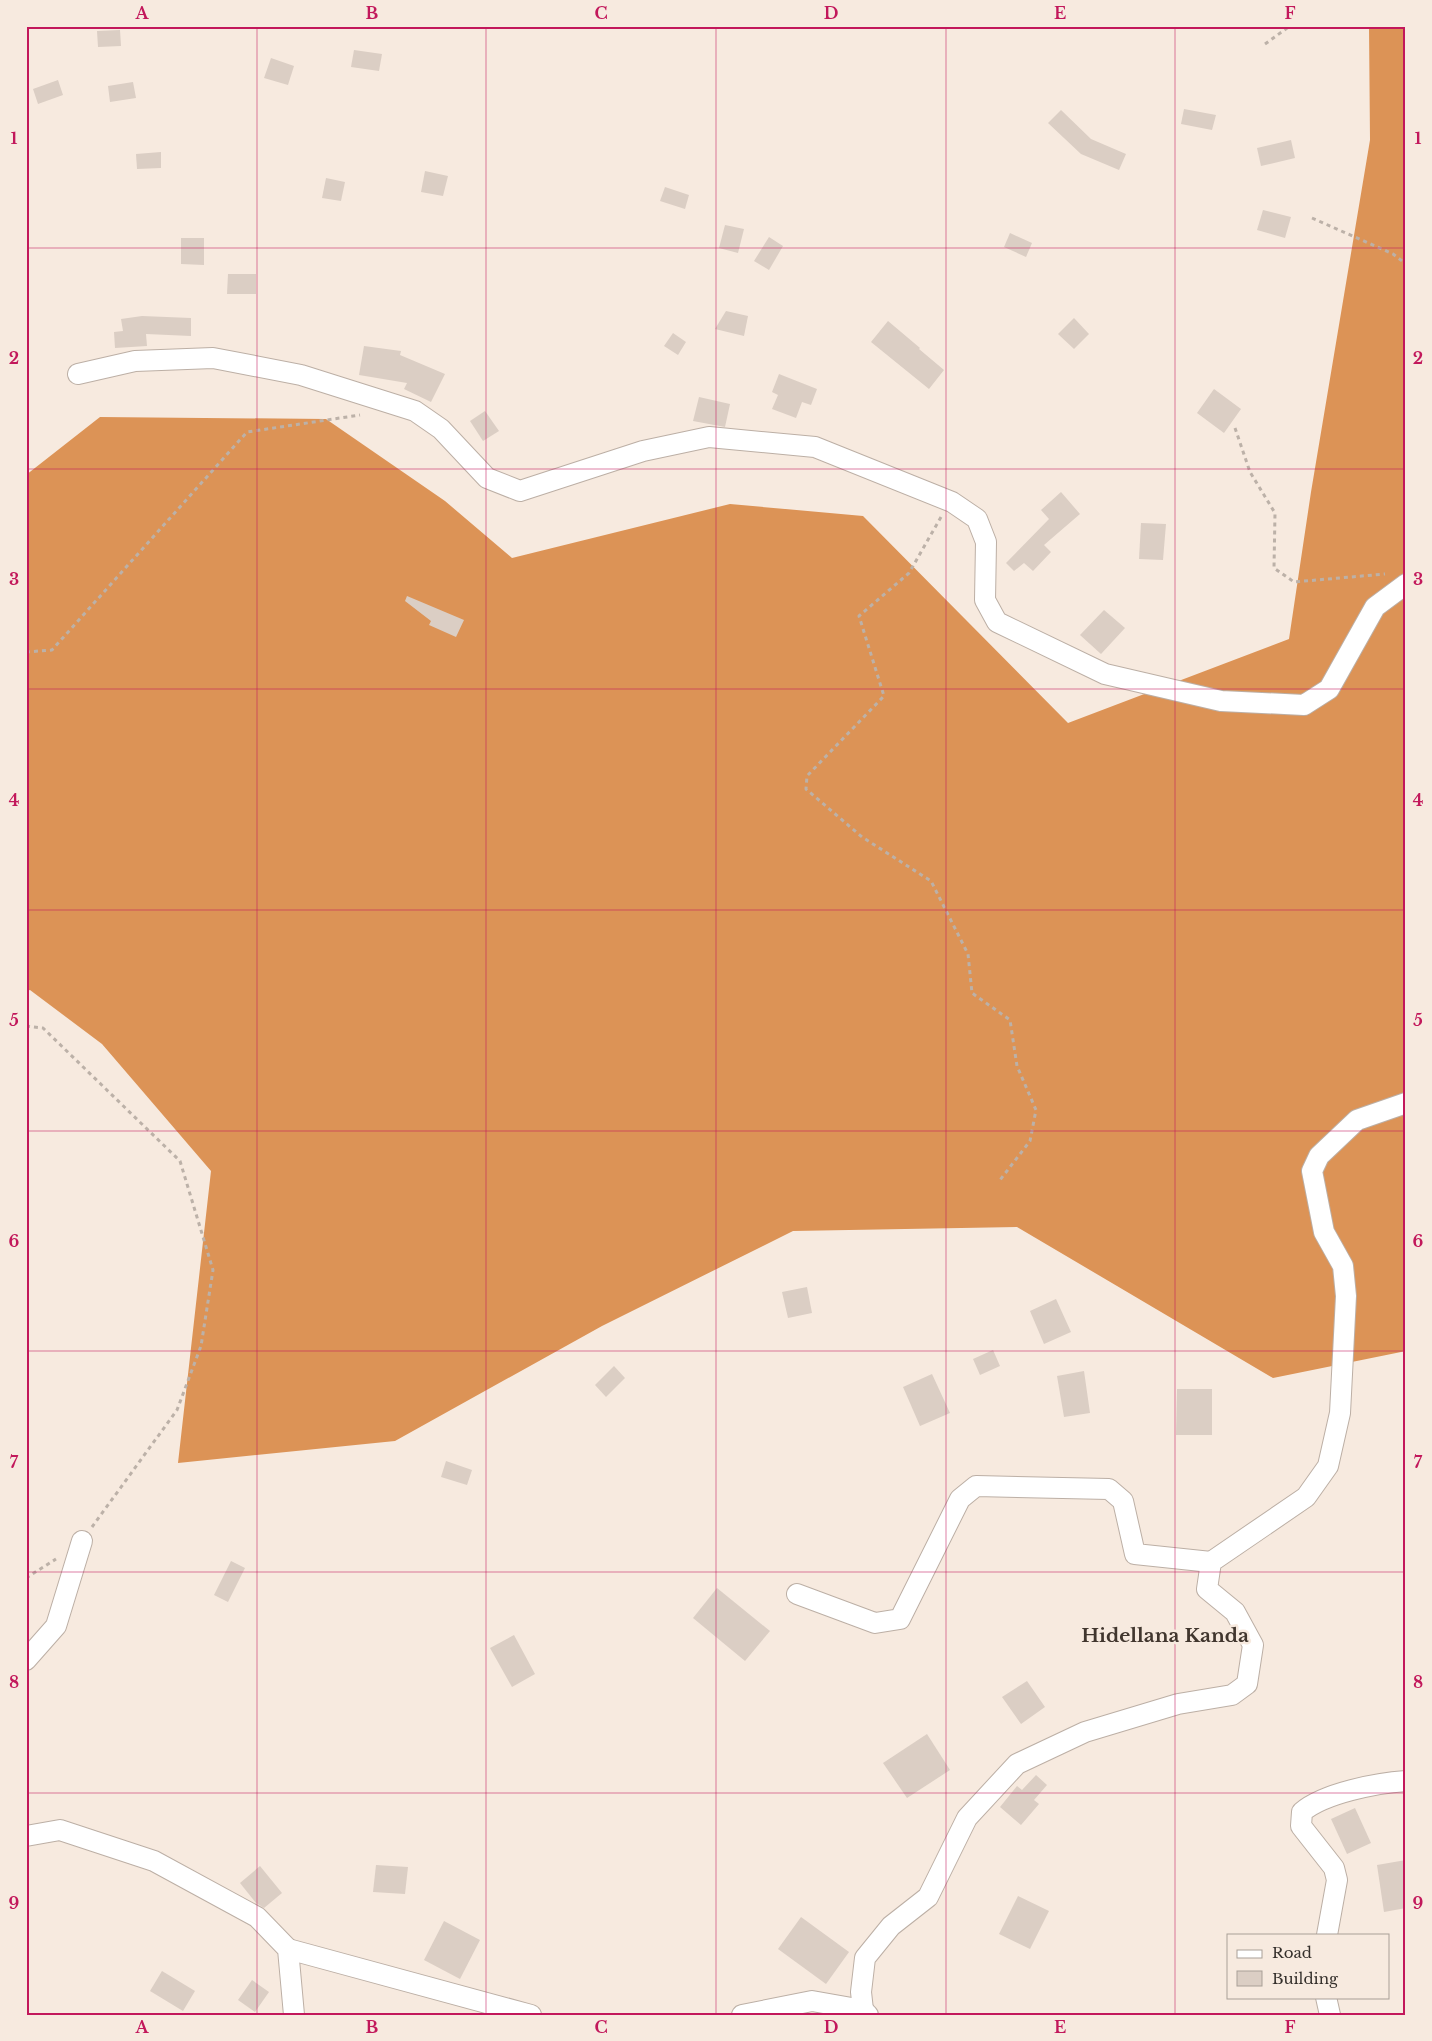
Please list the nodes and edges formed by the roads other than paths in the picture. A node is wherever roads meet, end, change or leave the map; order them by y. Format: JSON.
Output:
{"nodes":[{"id":1,"x":78,"y":374,"type":"dead end"},
{"id":2,"x":1406,"y":584,"type":"edge"},
{"id":3,"x":1406,"y":1102,"type":"edge"},
{"id":4,"x":82,"y":1541,"type":"road end"},
{"id":5,"x":1210,"y":1562,"type":"junction"},
{"id":6,"x":797,"y":1594,"type":"dead end"},
{"id":7,"x":26,"y":1660,"type":"edge"},
{"id":8,"x":1406,"y":1781,"type":"edge"},
{"id":9,"x":26,"y":1836,"type":"edge"},
{"id":10,"x":1326,"y":1934,"type":"edge"},
{"id":11,"x":288,"y":1949,"type":"junction"},
{"id":12,"x":1326,"y":1998,"type":"edge"},
{"id":13,"x":865,"y":2012,"type":"edge"},
{"id":14,"x":294,"y":2015,"type":"edge"},
{"id":15,"x":531,"y":2015,"type":"edge"},
{"id":16,"x":742,"y":2015,"type":"edge"},
{"id":17,"x":1330,"y":2015,"type":"edge"}],
"edges":[{"from":1,"to":2,"type":"street"},
{"from":3,"to":5,"type":"street"},
{"from":4,"to":7,"type":"street"},
{"from":5,"to":6,"type":"street"},
{"from":5,"to":13,"type":"street"},
{"from":8,"to":10,"type":"street"},
{"from":9,"to":11,"type":"street"},
{"from":11,"to":14,"type":"street"},
{"from":11,"to":15,"type":"street"},
{"from":12,"to":17,"type":"street"},
{"from":13,"to":16,"type":"street"}]}
